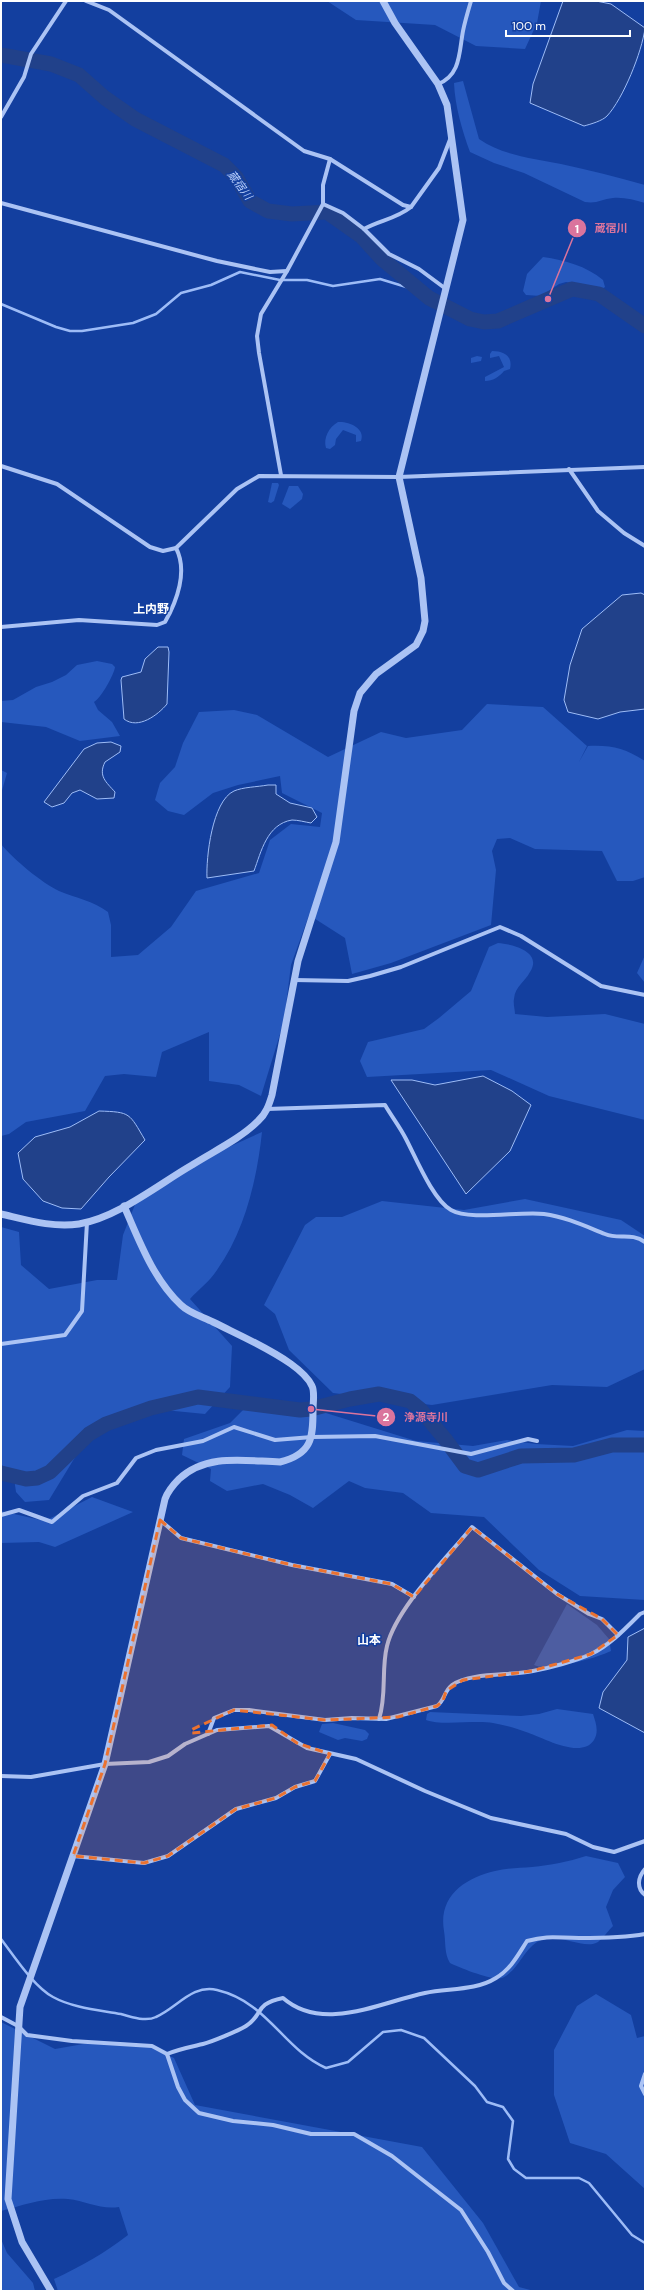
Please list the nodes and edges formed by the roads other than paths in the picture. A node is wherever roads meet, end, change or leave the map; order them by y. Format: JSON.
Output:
{"nodes":[{"id":1,"x":66,"y":1,"type":"edge"},
{"id":2,"x":86,"y":1,"type":"edge"},
{"id":3,"x":383,"y":1,"type":"edge"},
{"id":4,"x":471,"y":1,"type":"edge"},
{"id":5,"x":438,"y":84,"type":"junction"},
{"id":6,"x":1,"y":117,"type":"edge"},
{"id":7,"x":452,"y":136,"type":"junction"},
{"id":8,"x":330,"y":159,"type":"junction"},
{"id":9,"x":1,"y":203,"type":"edge"},
{"id":10,"x":323,"y":204,"type":"junction"},
{"id":11,"x":411,"y":207,"type":"junction"},
{"id":12,"x":364,"y":228,"type":"junction"},
{"id":13,"x":287,"y":271,"type":"junction"},
{"id":14,"x":447,"y":290,"type":"junction"},
{"id":15,"x":1,"y":466,"type":"edge"},
{"id":16,"x":645,"y":467,"type":"edge"},
{"id":17,"x":569,"y":469,"type":"junction"},
{"id":18,"x":281,"y":475,"type":"junction"},
{"id":19,"x":399,"y":477,"type":"junction"},
{"id":20,"x":645,"y":546,"type":"edge"},
{"id":21,"x":176,"y":548,"type":"junction"},
{"id":22,"x":1,"y":627,"type":"edge"},
{"id":23,"x":294,"y":980,"type":"junction"},
{"id":24,"x":645,"y":995,"type":"edge"},
{"id":25,"x":268,"y":1109,"type":"junction"},
{"id":26,"x":124,"y":1206,"type":"junction"},
{"id":27,"x":1,"y":1214,"type":"edge"},
{"id":28,"x":87,"y":1221,"type":"junction"},
{"id":29,"x":645,"y":1242,"type":"edge"},
{"id":30,"x":1,"y":1344,"type":"edge"},
{"id":31,"x":312,"y":1434,"type":"junction"},
{"id":32,"x":537,"y":1441,"type":"dead end"},
{"id":33,"x":1,"y":1515,"type":"edge"},
{"id":34,"x":160,"y":1520,"type":"junction"},
{"id":35,"x":414,"y":1598,"type":"junction"},
{"id":36,"x":645,"y":1612,"type":"edge"},
{"id":37,"x":618,"y":1635,"type":"junction"},
{"id":38,"x":379,"y":1719,"type":"junction"},
{"id":39,"x":208,"y":1734,"type":"junction"},
{"id":40,"x":330,"y":1754,"type":"junction"},
{"id":41,"x":105,"y":1764,"type":"junction"},
{"id":42,"x":1,"y":1776,"type":"edge"},
{"id":43,"x":645,"y":1841,"type":"edge"},
{"id":44,"x":73,"y":1856,"type":"junction"},
{"id":45,"x":645,"y":1869,"type":"edge"},
{"id":46,"x":645,"y":1895,"type":"edge"},
{"id":47,"x":645,"y":1934,"type":"edge"},
{"id":48,"x":1,"y":2017,"type":"edge"},
{"id":49,"x":18,"y":2026,"type":"junction"},
{"id":50,"x":167,"y":2054,"type":"junction"},
{"id":51,"x":645,"y":2074,"type":"edge"},
{"id":52,"x":645,"y":2094,"type":"edge"},
{"id":53,"x":51,"y":2291,"type":"edge"},
{"id":54,"x":513,"y":2291,"type":"edge"}],
"edges":[{"from":1,"to":6,"type":"street"},
{"from":2,"to":8,"type":"street"},
{"from":3,"to":5,"type":"street"},
{"from":4,"to":5,"type":"street"},
{"from":5,"to":7,"type":"street"},
{"from":7,"to":11,"type":"street"},
{"from":7,"to":14,"type":"street"},
{"from":8,"to":10,"type":"street"},
{"from":8,"to":11,"type":"street"},
{"from":9,"to":13,"type":"street"},
{"from":10,"to":12,"type":"street"},
{"from":10,"to":13,"type":"street"},
{"from":11,"to":12,"type":"street"},
{"from":12,"to":14,"type":"street"},
{"from":13,"to":18,"type":"street"},
{"from":14,"to":19,"type":"street"},
{"from":15,"to":21,"type":"street"},
{"from":16,"to":17,"type":"street"},
{"from":17,"to":19,"type":"street"},
{"from":17,"to":20,"type":"street"},
{"from":18,"to":19,"type":"street"},
{"from":18,"to":21,"type":"street"},
{"from":19,"to":23,"type":"street"},
{"from":21,"to":22,"type":"street"},
{"from":23,"to":24,"type":"street"},
{"from":23,"to":25,"type":"street"},
{"from":25,"to":26,"type":"street"},
{"from":25,"to":29,"type":"street"},
{"from":26,"to":28,"type":"street"},
{"from":26,"to":31,"type":"street"},
{"from":27,"to":28,"type":"street"},
{"from":28,"to":30,"type":"street"},
{"from":31,"to":32,"type":"street"},
{"from":31,"to":33,"type":"street"},
{"from":31,"to":34,"type":"street"},
{"from":34,"to":35,"type":"street"},
{"from":34,"to":41,"type":"street"},
{"from":35,"to":37,"type":"street"},
{"from":35,"to":38,"type":"street"},
{"from":36,"to":37,"type":"street"},
{"from":37,"to":38,"type":"street"},
{"from":38,"to":39,"type":"street"},
{"from":39,"to":40,"type":"street"},
{"from":39,"to":41,"type":"street"},
{"from":40,"to":43,"type":"street"},
{"from":40,"to":44,"type":"street"},
{"from":41,"to":42,"type":"street"},
{"from":41,"to":44,"type":"street"},
{"from":44,"to":49,"type":"street"},
{"from":45,"to":46,"type":"street"},
{"from":47,"to":50,"type":"street"},
{"from":48,"to":49,"type":"street"},
{"from":49,"to":50,"type":"street"},
{"from":49,"to":53,"type":"street"},
{"from":50,"to":54,"type":"street"},
{"from":51,"to":52,"type":"street"}]}
